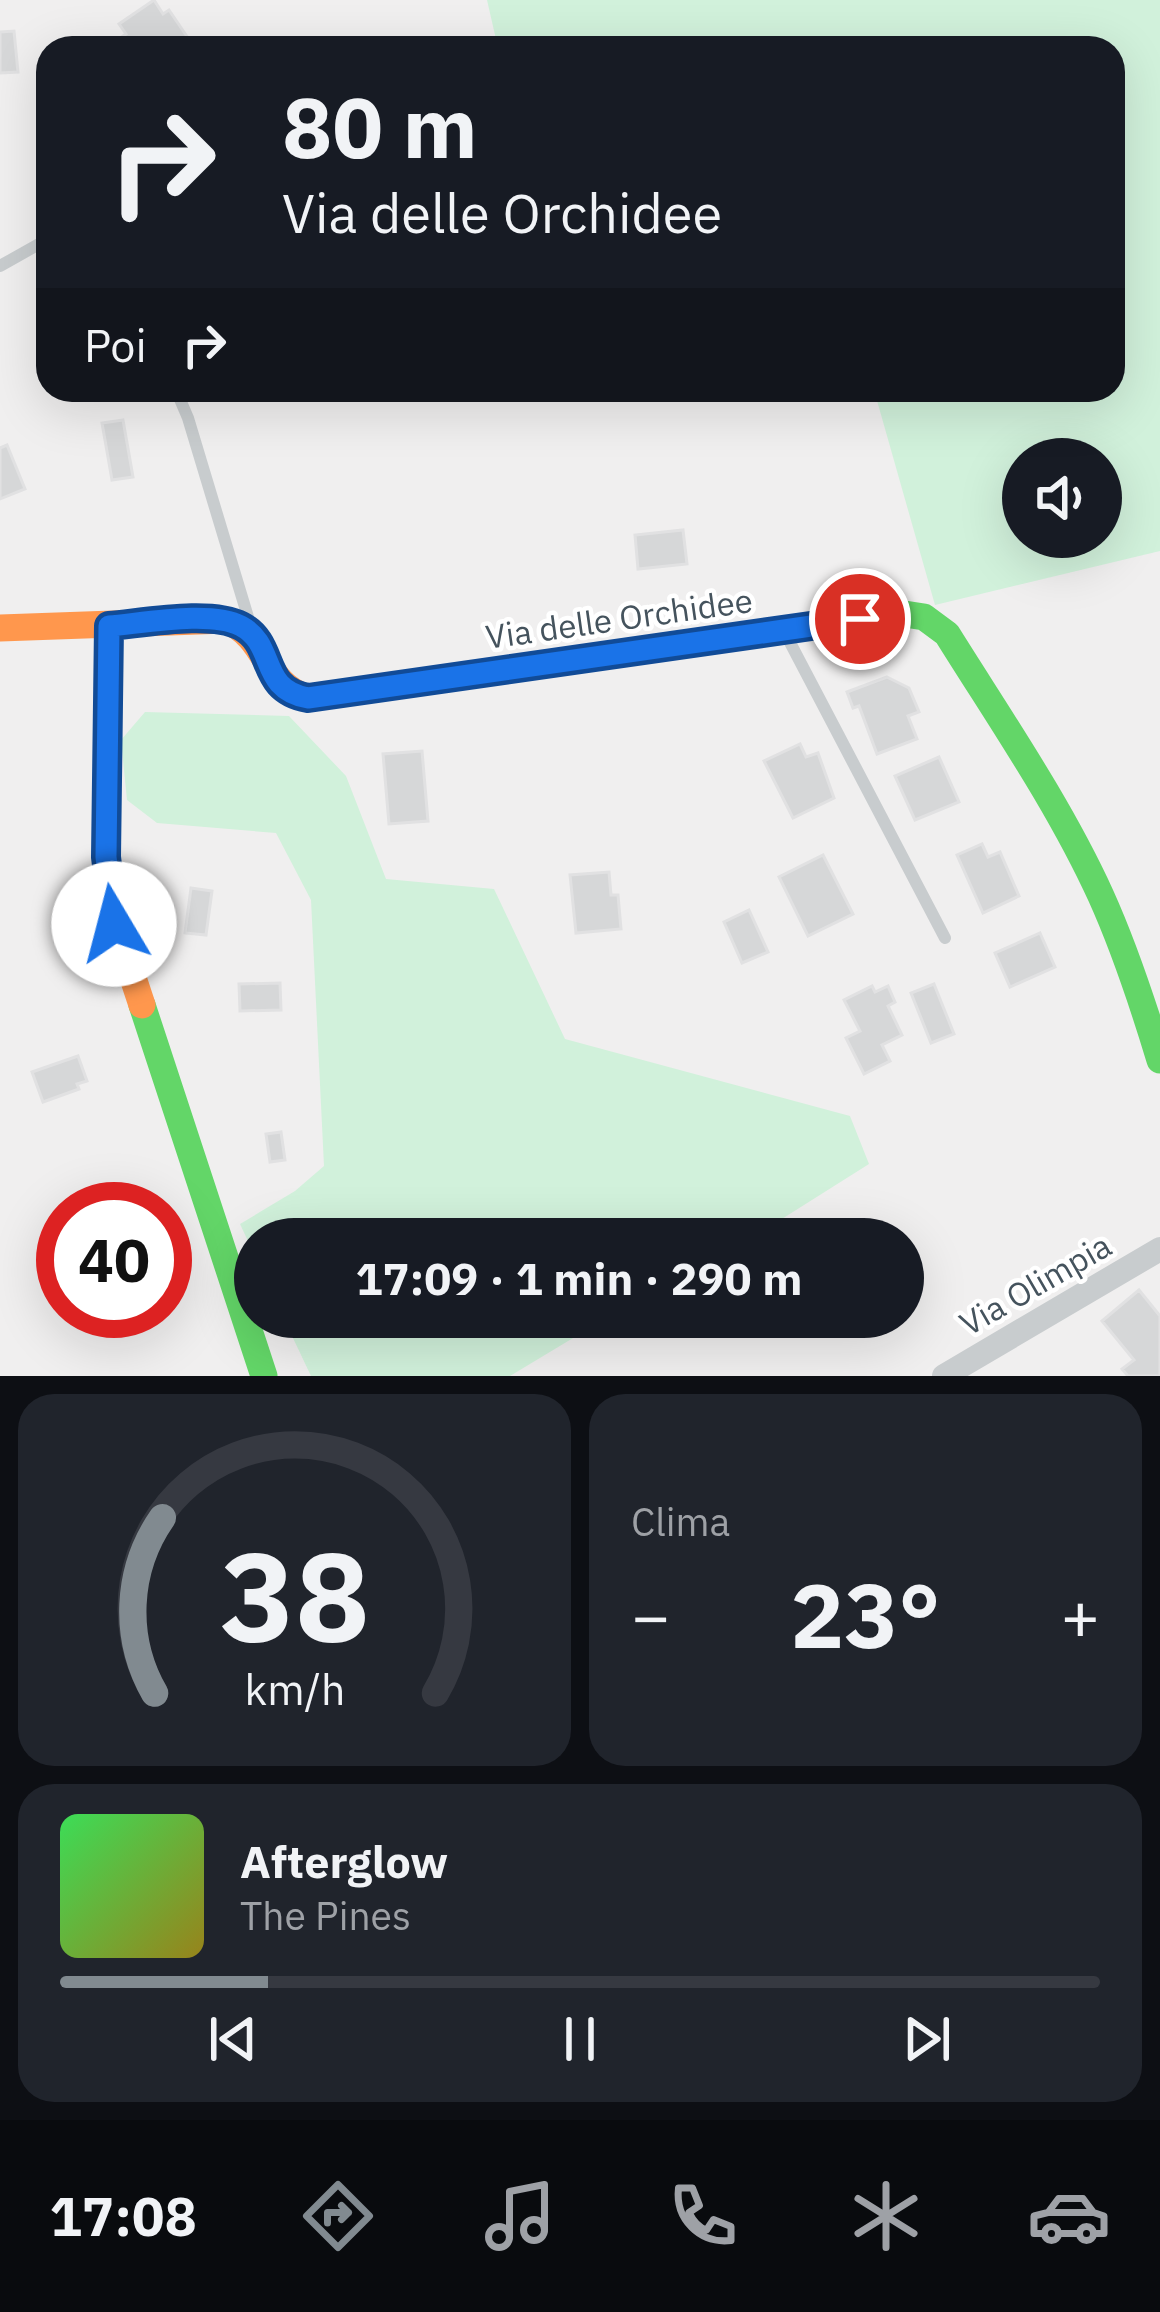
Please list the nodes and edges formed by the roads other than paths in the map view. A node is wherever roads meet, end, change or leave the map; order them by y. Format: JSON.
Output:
{"nodes":[{"id":1,"x":36,"y":246,"type":"edge"},
{"id":2,"x":0,"y":266,"type":"edge"},
{"id":3,"x":181,"y":402,"type":"edge"},
{"id":4,"x":109,"y":626,"type":"junction"},
{"id":5,"x":0,"y":628,"type":"edge"},
{"id":6,"x":783,"y":630,"type":"junction"},
{"id":7,"x":253,"y":634,"type":"junction"},
{"id":8,"x":945,"y":938,"type":"dead end"},
{"id":9,"x":1160,"y":1060,"type":"edge"},
{"id":10,"x":1160,"y":1249,"type":"edge"},
{"id":11,"x":264,"y":1376,"type":"edge"},
{"id":12,"x":944,"y":1376,"type":"edge"}],
"edges":[{"from":1,"to":2,"type":"lane"},
{"from":3,"to":7,"type":"lane"},
{"from":4,"to":5,"type":"street"},
{"from":4,"to":7,"type":"street"},
{"from":4,"to":11,"type":"street"},
{"from":6,"to":7,"type":"street","name":"Via delle Orchidee"},
{"from":6,"to":8,"type":"lane"},
{"from":6,"to":9,"type":"street","name":"Via delle Orchidee"},
{"from":10,"to":12,"type":"street","name":"Via Olimpia"}]}
